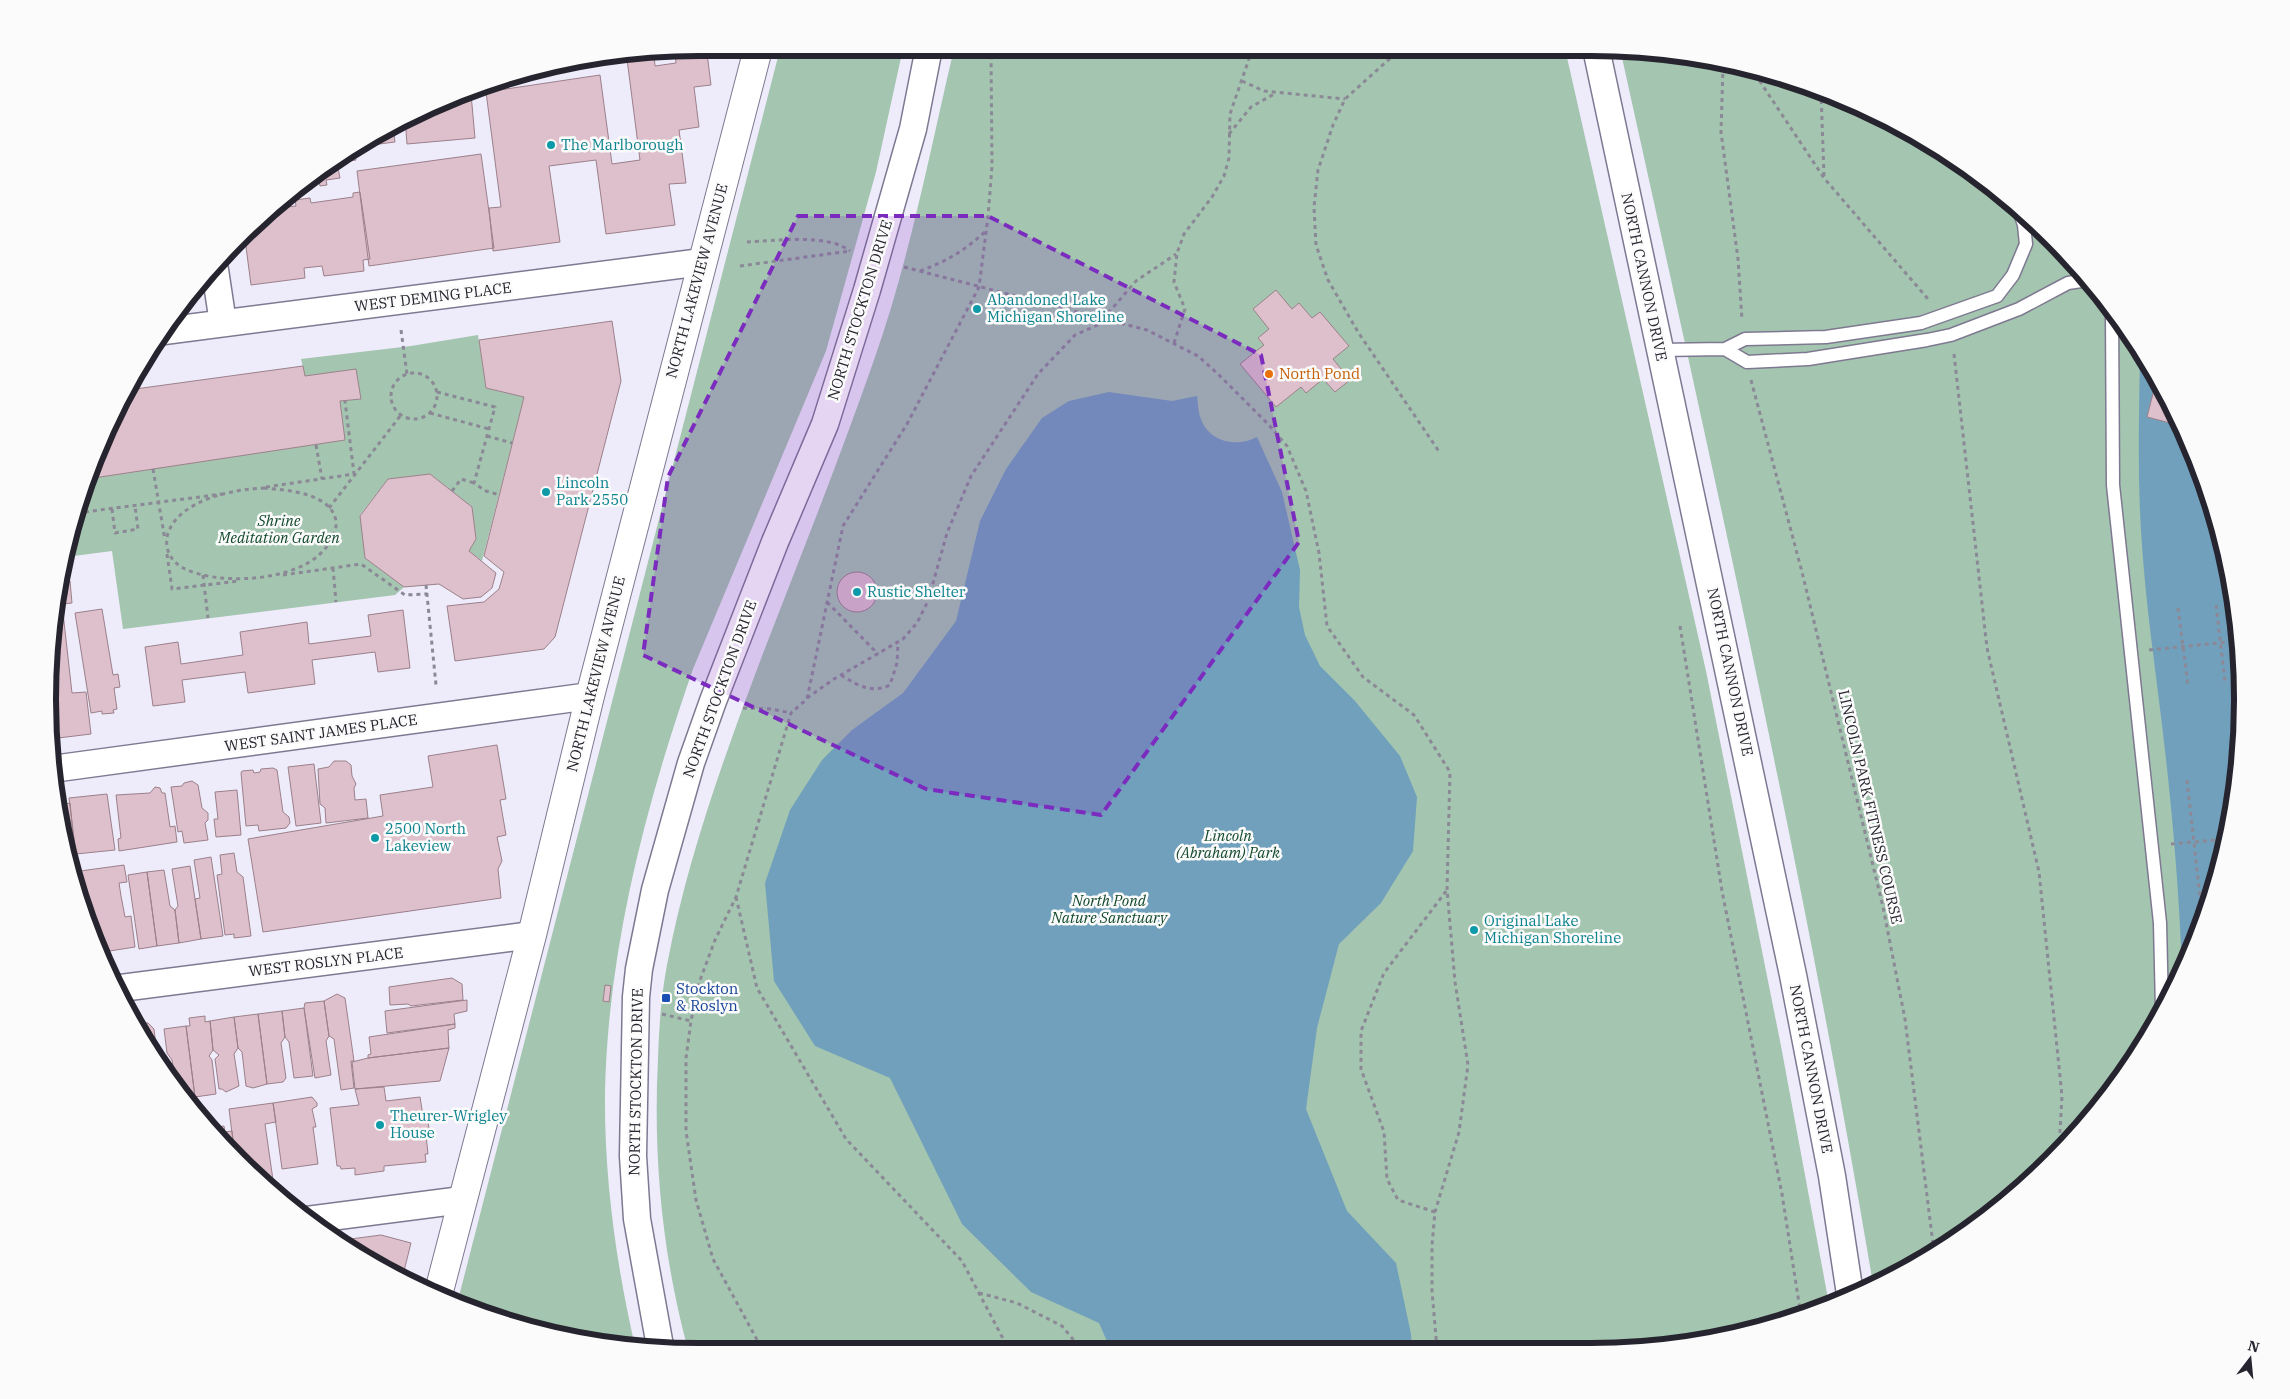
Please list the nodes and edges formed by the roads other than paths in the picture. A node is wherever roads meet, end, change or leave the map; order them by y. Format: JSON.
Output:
{"nodes":[{"id":1,"x":756,"y":56,"type":"edge"},
{"id":2,"x":927,"y":56,"type":"edge"},
{"id":3,"x":1598,"y":56,"type":"edge"},
{"id":4,"x":2024,"y":225,"type":"edge"},
{"id":5,"x":702,"y":262,"type":"junction"},
{"id":6,"x":216,"y":275,"type":"edge"},
{"id":7,"x":2079,"y":281,"type":"edge"},
{"id":8,"x":1997,"y":296,"type":"junction"},
{"id":9,"x":2005,"y":314,"type":"junction"},
{"id":10,"x":222,"y":323,"type":"junction"},
{"id":11,"x":2112,"y":324,"type":"edge"},
{"id":12,"x":173,"y":331,"type":"edge"},
{"id":13,"x":1725,"y":349,"type":"junction"},
{"id":14,"x":1660,"y":350,"type":"junction"},
{"id":15,"x":590,"y":696,"type":"junction"},
{"id":16,"x":61,"y":768,"type":"edge"},
{"id":17,"x":532,"y":935,"type":"junction"},
{"id":18,"x":125,"y":988,"type":"edge"},
{"id":19,"x":2162,"y":994,"type":"edge"},
{"id":20,"x":462,"y":1200,"type":"junction"},
{"id":21,"x":320,"y":1218,"type":"edge"},
{"id":22,"x":440,"y":1288,"type":"edge"},
{"id":23,"x":1849,"y":1288,"type":"edge"},
{"id":24,"x":659,"y":1341,"type":"edge"}],
"edges":[{"from":1,"to":5,"type":"main road","name":"NORTH LAKEVIEW AVENUE"},
{"from":2,"to":24,"type":"street","name":"NORTH STOCKTON DRIVE"},
{"from":3,"to":14,"type":"street","name":"NORTH CANNON DRIVE"},
{"from":4,"to":8,"type":"lane"},
{"from":5,"to":10,"type":"street","name":"WEST DEMING PLACE"},
{"from":5,"to":15,"type":"main road","name":"NORTH LAKEVIEW AVENUE"},
{"from":6,"to":10,"type":"street"},
{"from":7,"to":9,"type":"lane"},
{"from":8,"to":9,"type":"lane"},
{"from":8,"to":13,"type":"lane"},
{"from":9,"to":13,"type":"lane"},
{"from":10,"to":12,"type":"street","name":"WEST DEMING PLACE"},
{"from":11,"to":19,"type":"lane"},
{"from":13,"to":14,"type":"lane"},
{"from":14,"to":23,"type":"street","name":"NORTH CANNON DRIVE"},
{"from":15,"to":16,"type":"street","name":"WEST SAINT JAMES PLACE"},
{"from":15,"to":17,"type":"main road","name":"NORTH LAKEVIEW AVENUE"},
{"from":17,"to":18,"type":"street","name":"WEST ROSLYN PLACE"},
{"from":17,"to":20,"type":"main road","name":"NORTH LAKEVIEW AVENUE"},
{"from":20,"to":21,"type":"street"},
{"from":20,"to":22,"type":"main road","name":"NORTH LAKEVIEW AVENUE"}]}
